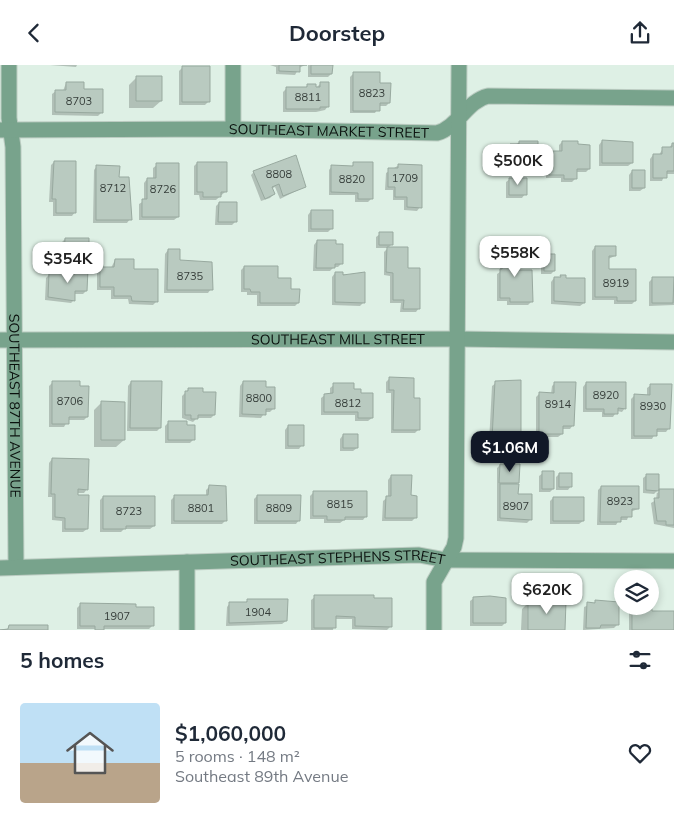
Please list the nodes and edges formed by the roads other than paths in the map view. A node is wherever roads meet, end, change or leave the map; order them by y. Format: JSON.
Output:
{"nodes":[{"id":1,"x":9,"y":65,"type":"edge"},
{"id":2,"x":233,"y":65,"type":"edge"},
{"id":3,"x":459,"y":65,"type":"edge"},
{"id":4,"x":674,"y":98,"type":"edge"},
{"id":5,"x":459,"y":117,"type":"junction"},
{"id":6,"x":233,"y":129,"type":"junction"},
{"id":7,"x":6,"y":130,"type":"edge"},
{"id":8,"x":7,"y":339,"type":"edge"},
{"id":9,"x":458,"y":339,"type":"junction"},
{"id":10,"x":674,"y":342,"type":"edge"},
{"id":11,"x":446,"y":560,"type":"junction"},
{"id":12,"x":674,"y":561,"type":"edge"},
{"id":13,"x":187,"y":562,"type":"junction"},
{"id":14,"x":0,"y":567,"type":"edge"},
{"id":15,"x":16,"y":567,"type":"junction"},
{"id":16,"x":187,"y":630,"type":"edge"},
{"id":17,"x":434,"y":630,"type":"edge"}],
"edges":[{"from":1,"to":7,"type":"street","name":"SOUTHEAST 87TH AVENUE"},
{"from":2,"to":6,"type":"street"},
{"from":3,"to":5,"type":"street"},
{"from":4,"to":5,"type":"street","name":"SOUTHEAST MARKET STREET"},
{"from":5,"to":6,"type":"street","name":"SOUTHEAST MARKET STREET"},
{"from":5,"to":9,"type":"street"},
{"from":6,"to":7,"type":"street","name":"SOUTHEAST MARKET STREET"},
{"from":7,"to":8,"type":"street","name":"SOUTHEAST 87TH AVENUE"},
{"from":8,"to":9,"type":"street","name":"SOUTHEAST MILL STREET"},
{"from":8,"to":15,"type":"street","name":"SOUTHEAST 87TH AVENUE"},
{"from":9,"to":10,"type":"street","name":"SOUTHEAST MILL STREET"},
{"from":9,"to":11,"type":"street"},
{"from":11,"to":12,"type":"street","name":"SOUTHEAST STEPHENS STREET"},
{"from":11,"to":13,"type":"street","name":"SOUTHEAST STEPHENS STREET"},
{"from":11,"to":17,"type":"street"},
{"from":13,"to":15,"type":"street","name":"SOUTHEAST STEPHENS STREET"},
{"from":13,"to":16,"type":"street"},
{"from":14,"to":15,"type":"street","name":"SOUTHEAST STEPHENS STREET"}]}
